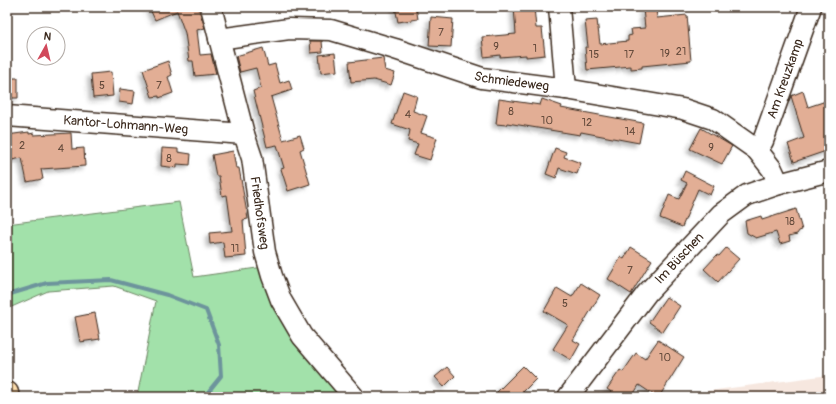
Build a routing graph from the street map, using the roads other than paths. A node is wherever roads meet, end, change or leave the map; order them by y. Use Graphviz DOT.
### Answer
graph roads {
  1 [pos="211,7"];
  2 [pos="559,7"];
  3 [pos="811,7"];
  4 [pos="219,39"];
  5 [pos="566,89"];
  6 [pos="7,116"];
  7 [pos="244,134"];
  8 [pos="757,150"];
  9 [pos="829,171"];
  10 [pos="779,184"];
  11 [pos="7,393"];
  12 [pos="8,397"];
  13 [pos="354,397"];
  14 [pos="568,397"];
  1 -- 4 [label="street, Friedhofsweg"];
  2 -- 5 [label="street"];
  3 -- 8 [label="street, Am Kreuzkamp"];
  4 -- 5 [label="street, Schmiedeweg"];
  4 -- 7 [label="street, Friedhofsweg"];
  5 -- 8 [label="street, Schmiedeweg"];
  6 -- 7 [label="street, Kantor-Lohmann-Weg"];
  7 -- 13 [label="street, Friedhofsweg"];
  8 -- 10 [label="street, Schmiedeweg"];
  9 -- 10 [label="street, Im Büschen"];
  10 -- 14 [label="street, Im Büschen"];
  11 -- 12 [label="main road"];
}
